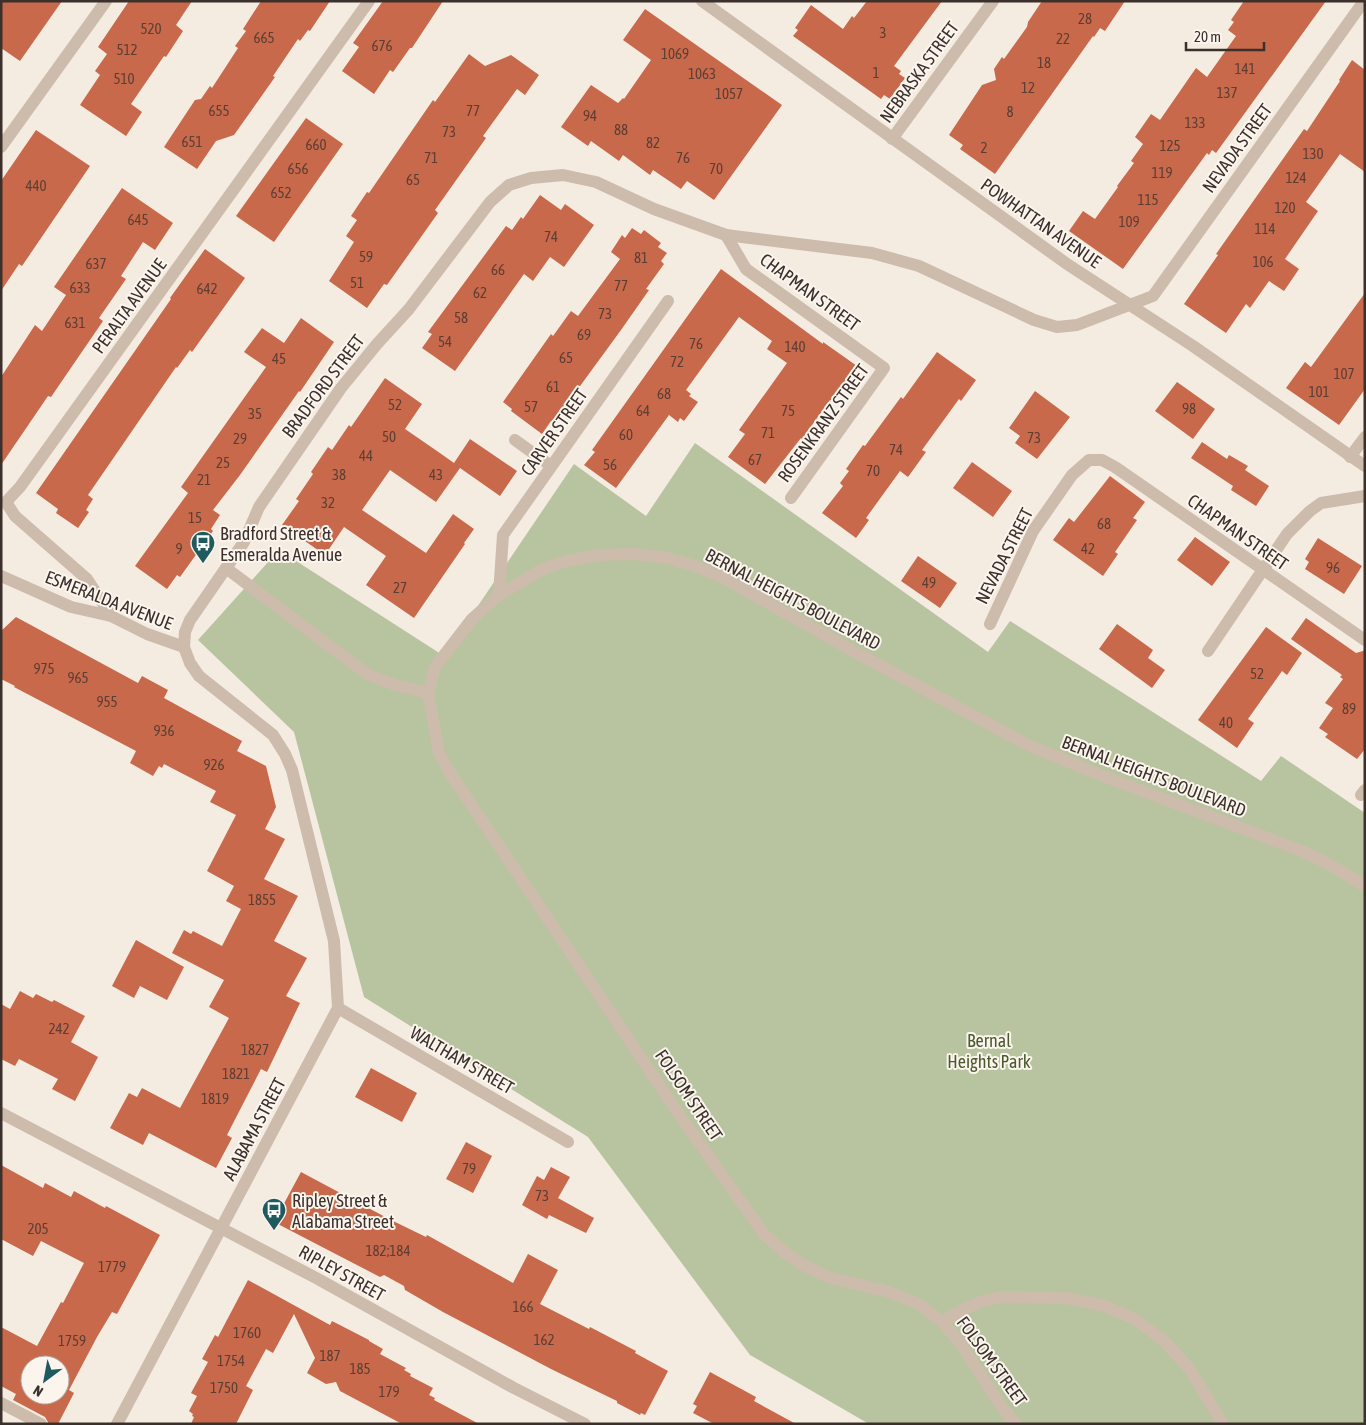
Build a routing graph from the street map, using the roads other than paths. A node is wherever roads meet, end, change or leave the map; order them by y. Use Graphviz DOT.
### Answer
graph roads {
  1 [pos="106,1"];
  2 [pos="369,1"];
  3 [pos="702,1"];
  4 [pos="992,1"];
  5 [pos="1364,1"];
  6 [pos="892,139"];
  7 [pos="1,147"];
  8 [pos="726,235"];
  9 [pos="668,301"];
  10 [pos="1132,305"];
  11 [pos="884,368"];
  12 [pos="1365,437"];
  13 [pos="515,440"];
  14 [pos="1350,457"];
  15 [pos="1089,460"];
  16 [pos="551,466"];
  17 [pos="1365,466"];
  18 [pos="1365,496"];
  19 [pos="791,498"];
  20 [pos="226,568"];
  21 [pos="1263,570"];
  22 [pos="1,576"];
  23 [pos="499,594"];
  24 [pos="111,616"];
  25 [pos="990,624"];
  26 [pos="1365,640"];
  27 [pos="184,647"];
  28 [pos="1208,652"];
  29 [pos="428,693"];
  30 [pos="1365,886"];
  31 [pos="338,1008"];
  32 [pos="1,1113"];
  33 [pos="568,1142"];
  34 [pos="221,1228"];
  35 [pos="942,1322"];
  36 [pos="1,1403"];
  37 [pos="41,1424"];
  38 [pos="117,1424"];
  39 [pos="585,1424"];
  40 [pos="1016,1424"];
  41 [pos="1223,1424"];
  1 -- 7 [label="street"];
  2 -- 24 [label="street, PERALTA AVENUE"];
  3 -- 6 [label="street, POWHATTAN AVENUE"];
  4 -- 6 [label="street, NEBRASKA STREET"];
  5 -- 10 [label="street, NEVADA STREET"];
  6 -- 10 [label="street, POWHATTAN AVENUE"];
  8 -- 10 [label="street"];
  8 -- 11 [label="street, CHAPMAN STREET"];
  8 -- 20 [label="street, BRADFORD STREET"];
  9 -- 16 [label="street, CARVER STREET"];
  10 -- 14 [label="street, POWHATTAN AVENUE"];
  11 -- 19 [label="street, ROSENKRANZ STREET"];
  12 -- 14 [label="street"];
  13 -- 16 [label="street"];
  14 -- 17 [label="street, POWHATTAN AVENUE"];
  15 -- 21 [label="street, CHAPMAN STREET"];
  15 -- 25 [label="street, NEVADA STREET"];
  16 -- 23 [label="street, CARVER STREET"];
  18 -- 21 [label="street"];
  20 -- 27 [label="street, BRADFORD STREET"];
  20 -- 29 [label="street"];
  21 -- 26 [label="street, CHAPMAN STREET"];
  21 -- 28 [label="street"];
  22 -- 24 [label="street, ESMERALDA AVENUE"];
  23 -- 29 [label="street, BERNAL HEIGHTS BOULEVARD"];
  23 -- 30 [label="street, BERNAL HEIGHTS BOULEVARD"];
  24 -- 27 [label="street, ESMERALDA AVENUE"];
  27 -- 31 [label="street, ESMERALDA AVENUE"];
  29 -- 35 [label="street, FOLSOM STREET"];
  31 -- 33 [label="street, WALTHAM STREET"];
  31 -- 34 [label="street, ALABAMA STREET"];
  32 -- 34 [label="street, RIPLEY STREET"];
  34 -- 38 [label="street, ALABAMA STREET"];
  34 -- 39 [label="street, RIPLEY STREET"];
  35 -- 40 [label="street, FOLSOM STREET"];
  35 -- 41 [label="street"];
  36 -- 37 [label="street"];
}
